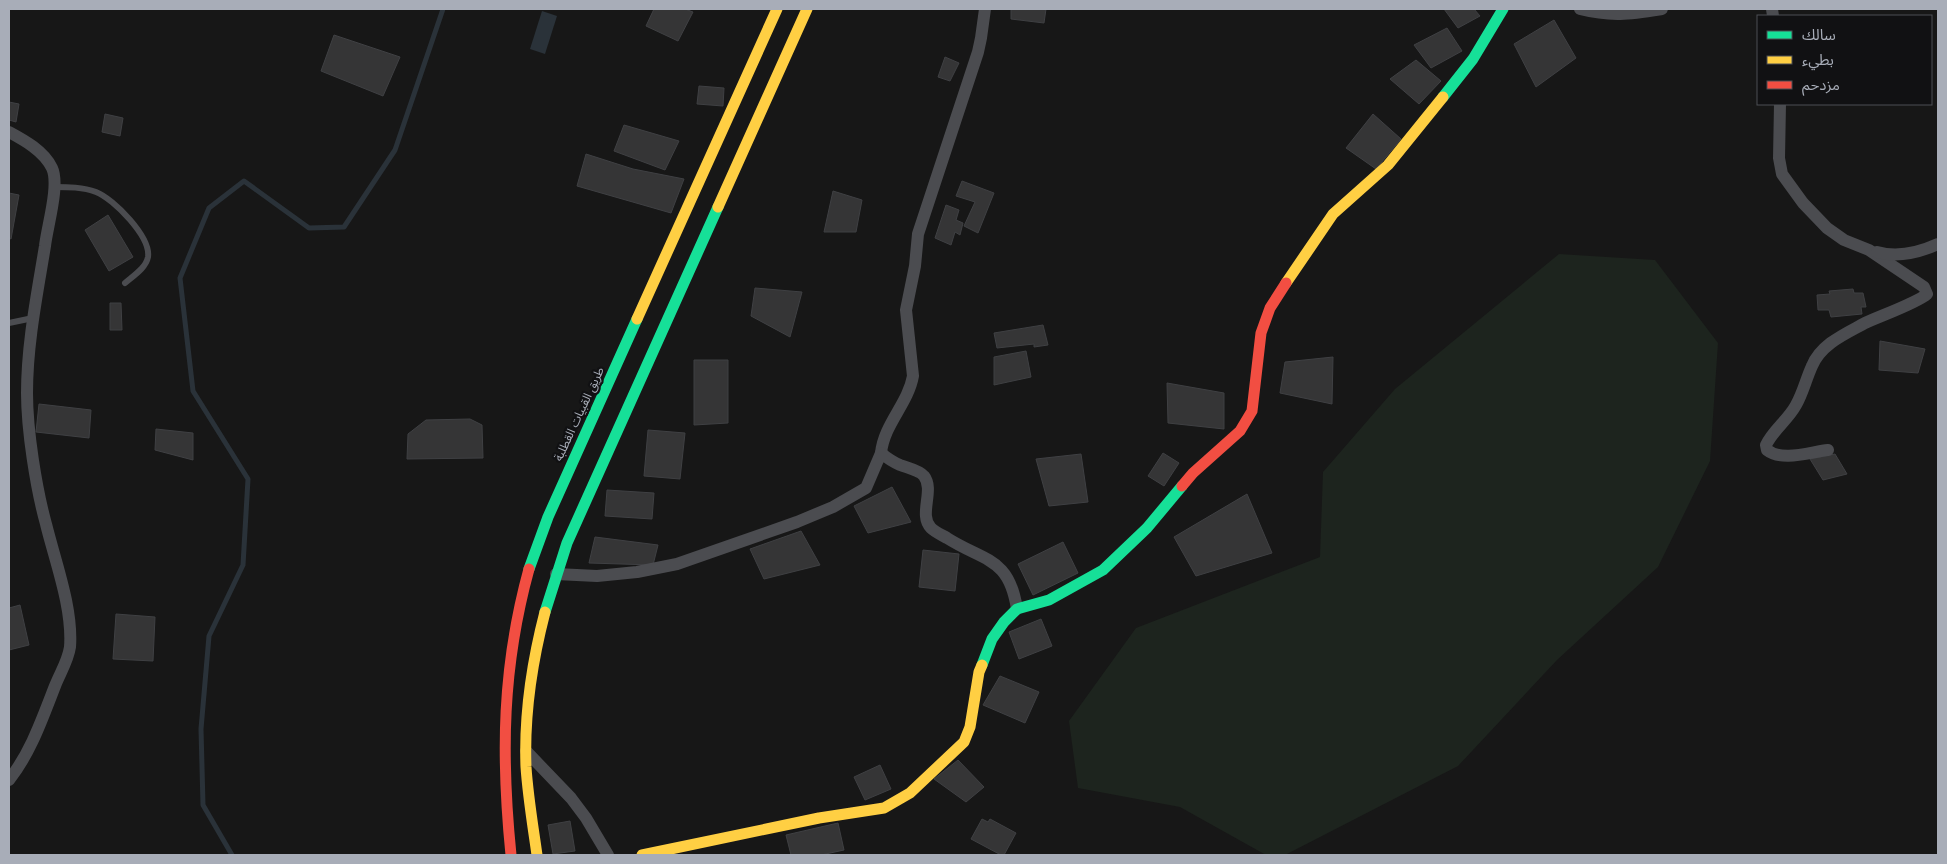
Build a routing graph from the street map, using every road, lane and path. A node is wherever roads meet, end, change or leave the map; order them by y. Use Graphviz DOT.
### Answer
graph roads {
  1 [pos="777,9"];
  2 [pos="807,9"];
  3 [pos="985,9"];
  4 [pos="1503,9"];
  5 [pos="1580,9"];
  6 [pos="1662,9"];
  7 [pos="1780,105"];
  8 [pos="9,132"];
  9 [pos="54,186"];
  10 [pos="1938,244"];
  11 [pos="1869,250"];
  12 [pos="125,283"];
  13 [pos="34,318"];
  14 [pos="9,323"];
  15 [pos="1828,450"];
  16 [pos="881,453"];
  17 [pos="556,574"];
  18 [pos="1017,609"];
  19 [pos="526,751"];
  20 [pos="9,780"];
  21 [pos="510,855"];
  22 [pos="537,855"];
  23 [pos="608,855"];
  24 [pos="642,855"];
  1 -- 21 [label="main road, طريق القبيات القطلبة"];
  2 -- 17 [label="main road"];
  3 -- 16 [label="street"];
  4 -- 18 [label="main road"];
  5 -- 6 [label="street"];
  7 -- 11 [label="street"];
  8 -- 9 [label="street"];
  9 -- 12 [label="lane"];
  9 -- 13 [label="street"];
  10 -- 11 [label="street"];
  11 -- 15 [label="street"];
  13 -- 14 [label="lane"];
  13 -- 20 [label="street"];
  16 -- 17 [label="street"];
  16 -- 18 [label="street"];
  17 -- 19 [label="main road"];
  18 -- 24 [label="main road"];
  19 -- 22 [label="main road"];
  19 -- 23 [label="street"];
}
